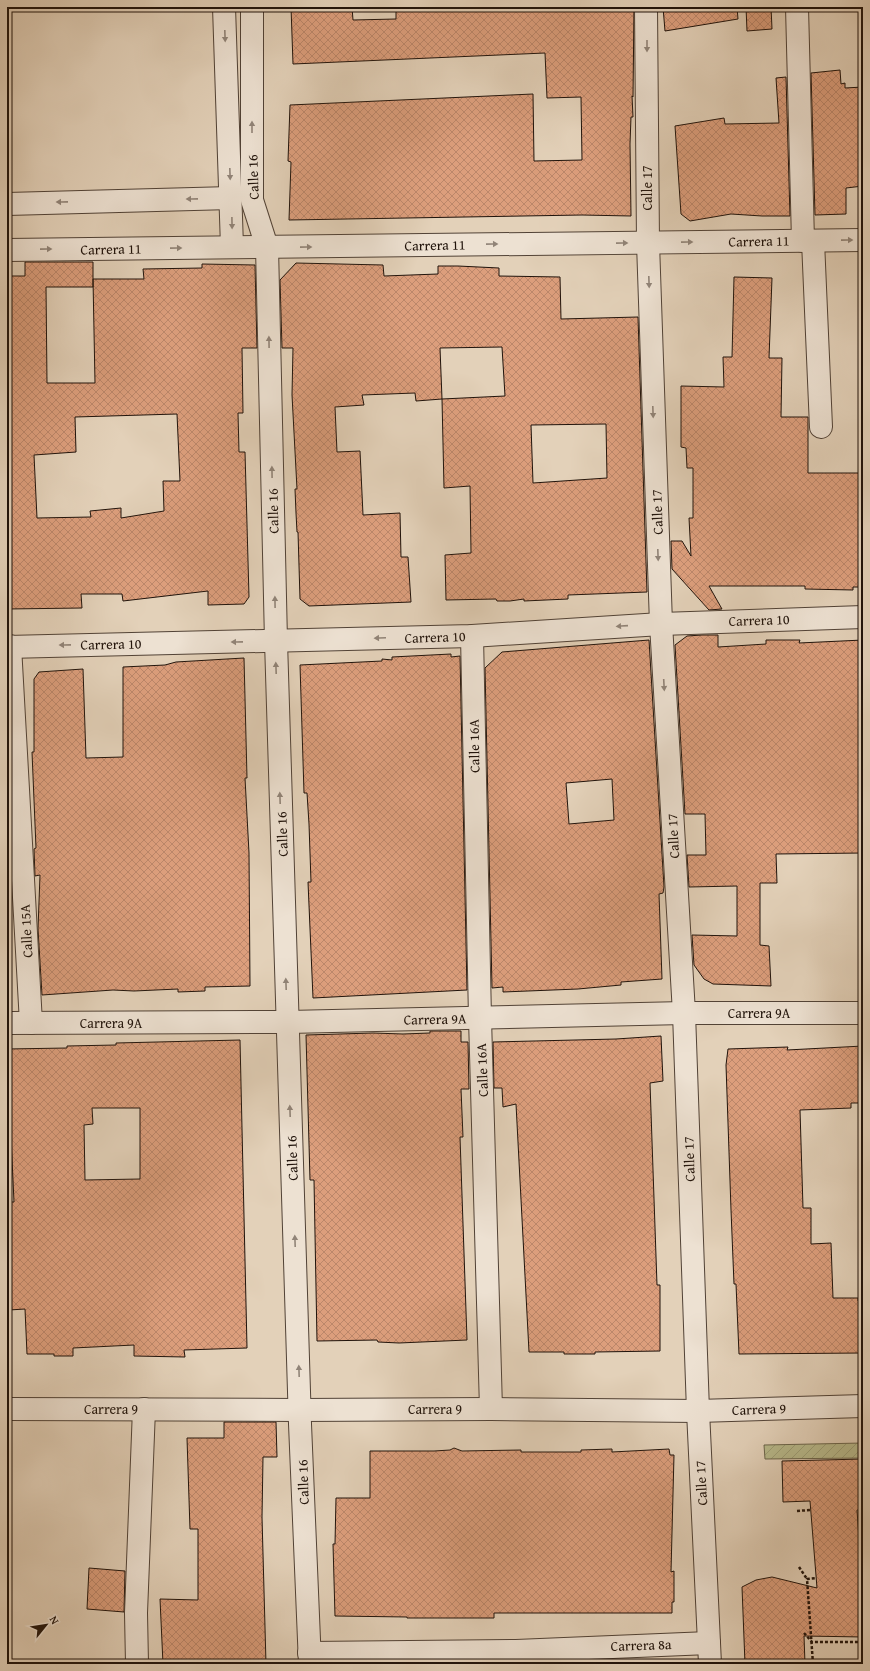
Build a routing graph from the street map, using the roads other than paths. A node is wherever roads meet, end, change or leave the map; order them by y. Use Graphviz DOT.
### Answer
graph roads {
  1 [pos="224,7"];
  2 [pos="252,7"];
  3 [pos="646,7"];
  4 [pos="797,7"];
  5 [pos="231,198"];
  6 [pos="7,204"];
  7 [pos="863,240"];
  8 [pos="808,241"];
  9 [pos="648,243"];
  10 [pos="232,247"];
  11 [pos="268,247"];
  12 [pos="7,250"];
  13 [pos="821,427"];
  14 [pos="863,617"];
  15 [pos="661,624"];
  16 [pos="472,636"];
  17 [pos="276,641"];
  18 [pos="8,647"];
  19 [pos="684,1013"];
  20 [pos="863,1013"];
  21 [pos="480,1018"];
  22 [pos="288,1022"];
  23 [pos="7,1023"];
  24 [pos="31,1023"];
  25 [pos="863,1406"];
  26 [pos="7,1409"];
  27 [pos="144,1409"];
  28 [pos="491,1409"];
  29 [pos="300,1410"];
  30 [pos="698,1411"];
  31 [pos="709,1643"];
  32 [pos="516,1657"];
  33 [pos="310,1659"];
  34 [pos="137,1664"];
  35 [pos="710,1664"];
  1 -- 5 [label="street, Calle 16, one-way"];
  11 -- 2 [label="street, Calle 16, one-way"];
  3 -- 9 [label="street, Calle 17, one-way"];
  4 -- 8 [label="street"];
  5 -- 6 [label="street, one-way"];
  5 -- 10 [label="street, Calle 16, one-way"];
  8 -- 7 [label="street, Carrera 11, one-way"];
  9 -- 8 [label="street, Carrera 11, one-way"];
  8 -- 13 [label="street"];
  11 -- 9 [label="street, Carrera 11, one-way"];
  9 -- 15 [label="street, Calle 17, one-way"];
  10 -- 11 [label="street, Carrera 11"];
  12 -- 10 [label="street, Carrera 11, one-way"];
  17 -- 11 [label="street, Calle 16, one-way"];
  14 -- 15 [label="street, Carrera 10"];
  15 -- 16 [label="street, Carrera 10, one-way"];
  15 -- 19 [label="street, Calle 17, one-way"];
  16 -- 17 [label="street, Carrera 10, one-way"];
  16 -- 21 [label="street, Calle 16A"];
  17 -- 18 [label="street, Carrera 10, one-way"];
  22 -- 17 [label="street, Calle 16, one-way"];
  18 -- 24 [label="street, Calle 15A"];
  19 -- 20 [label="street, Carrera 9A"];
  19 -- 21 [label="street, Carrera 9A"];
  19 -- 30 [label="street, Calle 17"];
  21 -- 22 [label="street, Carrera 9A"];
  21 -- 28 [label="street, Calle 16A"];
  22 -- 24 [label="street, Carrera 9A"];
  29 -- 22 [label="street, Calle 16, one-way"];
  23 -- 24 [label="street, Carrera 9A"];
  25 -- 30 [label="street, Carrera 9"];
  26 -- 27 [label="street, Carrera 9"];
  27 -- 29 [label="street, Carrera 9"];
  27 -- 34 [label="street"];
  28 -- 29 [label="street, Carrera 9"];
  28 -- 30 [label="street, Carrera 9"];
  29 -- 33 [label="street, Calle 16"];
  30 -- 31 [label="street, Calle 17"];
  31 -- 32 [label="street, Carrera 8a"];
  31 -- 35 [label="street, Calle 17"];
  32 -- 33 [label="street, Carrera 8a"];
}
